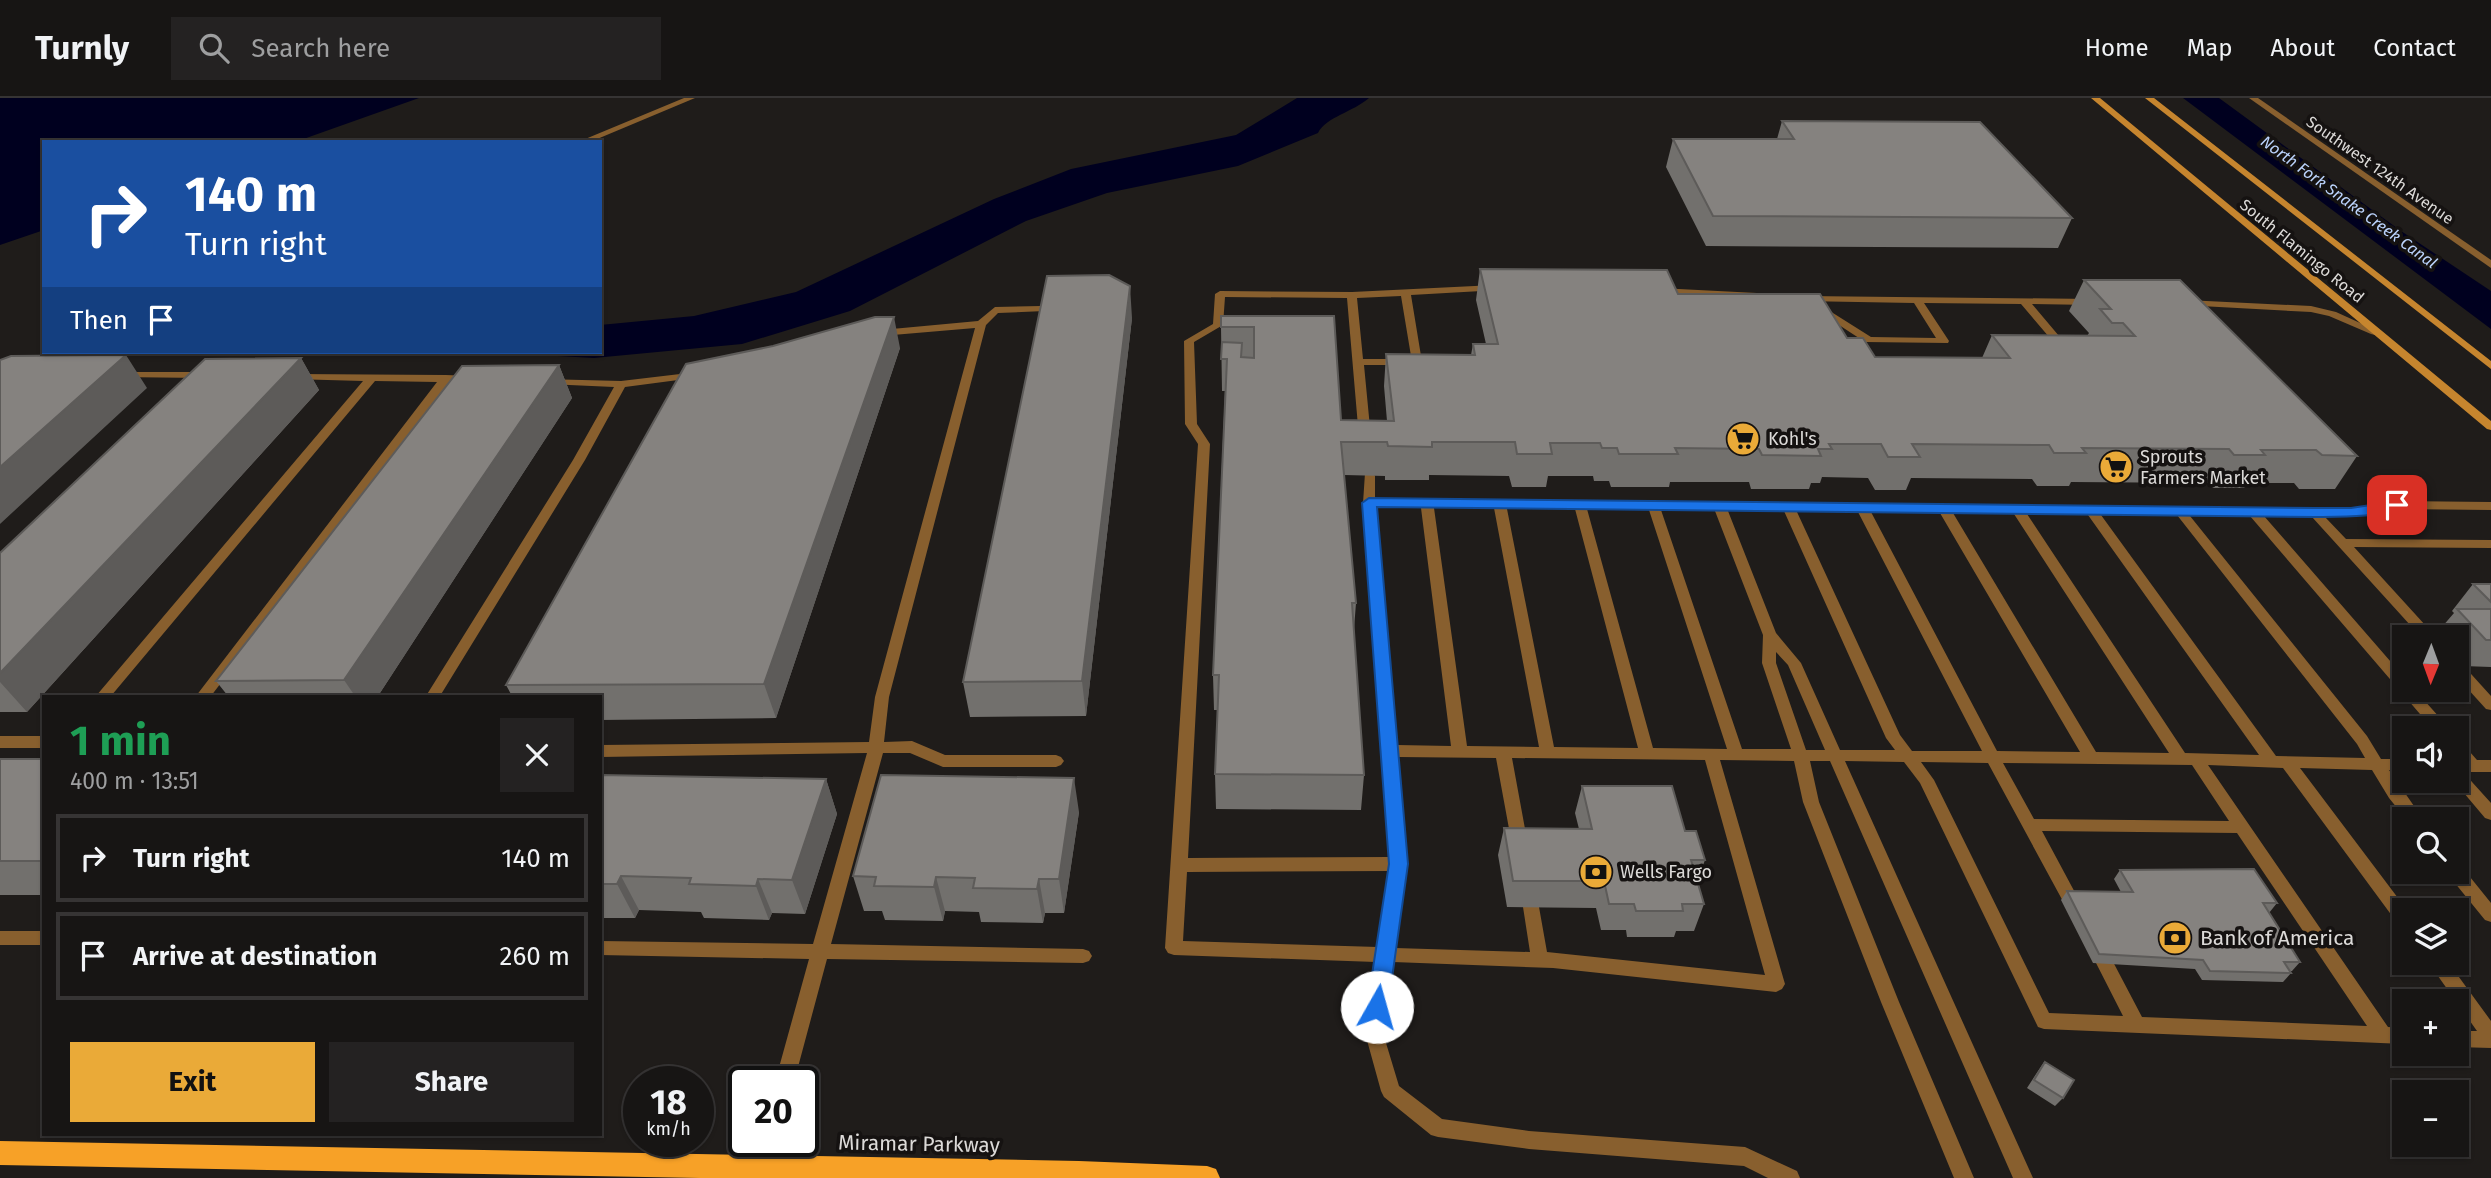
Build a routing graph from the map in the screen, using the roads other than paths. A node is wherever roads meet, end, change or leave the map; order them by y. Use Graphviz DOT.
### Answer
graph roads {
  1 [pos="691,98"];
  2 [pos="2095,98"];
  3 [pos="2149,98"];
  4 [pos="2253,98"];
  5 [pos="587,140"];
  6 [pos="2491,265"];
  7 [pos="1506,288"];
  8 [pos="1644,291"];
  9 [pos="1405,293"];
  10 [pos="1352,295"];
  11 [pos="1917,300"];
  12 [pos="1764,301"];
  13 [pos="2024,301"];
  14 [pos="2104,302"];
  15 [pos="2170,303"];
  16 [pos="1041,309"];
  17 [pos="981,324"];
  18 [pos="1340,324"];
  19 [pos="1353,324"];
  20 [pos="2375,332"];
  21 [pos="866,337"];
  22 [pos="93,354"];
  23 [pos="2069,354"];
  24 [pos="1357,362"];
  25 [pos="2491,366"];
  26 [pos="716,372"];
  27 [pos="81,375"];
  28 [pos="108,375"];
  29 [pos="205,375"];
  30 [pos="219,375"];
  31 [pos="288,377"];
  32 [pos="372,378"];
  33 [pos="446,378"];
  34 [pos="486,380"];
  35 [pos="540,381"];
  36 [pos="195,384"];
  37 [pos="621,384"];
  38 [pos="2491,427"];
  39 [pos="1367,454"];
  40 [pos="1369,476"];
  41 [pos="1369,503"];
  42 [pos="1427,504"];
  43 [pos="1500,506"];
  44 [pos="1580,506"];
  45 [pos="2491,506"];
  46 [pos="1654,507"];
  47 [pos="1720,507"];
  48 [pos="1789,508"];
  49 [pos="1864,509"];
  50 [pos="1944,509"];
  51 [pos="2018,510"];
  52 [pos="2091,511"];
  53 [pos="2180,511"];
  54 [pos="2253,512"];
  55 [pos="2315,513"];
  56 [pos="2343,543"];
  57 [pos="2491,544"];
  58 [pos="2418,625"];
  59 [pos="1770,635"];
  60 [pos="2392,672"];
  61 [pos="2469,681"];
  62 [pos="104,695"];
  63 [pos="204,695"];
  64 [pos="434,695"];
  65 [pos="2418,702"];
  66 [pos="2490,704"];
  67 [pos="2430,716"];
  68 [pos="0,742"];
  69 [pos="42,742"];
  70 [pos="876,749"];
  71 [pos="602,751"];
  72 [pos="1388,751"];
  73 [pos="1460,752"];
  74 [pos="1503,753"];
  75 [pos="1548,754"];
  76 [pos="1647,754"];
  77 [pos="1711,755"];
  78 [pos="1737,756"];
  79 [pos="1801,757"];
  80 [pos="1834,757"];
  81 [pos="1993,758"];
  82 [pos="1910,759"];
  83 [pos="2092,759"];
  84 [pos="2189,760"];
  85 [pos="1056,761"];
  86 [pos="2281,763"];
  87 [pos="2377,765"];
  88 [pos="2392,765"];
  89 [pos="2469,766"];
  90 [pos="2491,766"];
  91 [pos="2469,789"];
  92 [pos="2407,807"];
  93 [pos="2491,814"];
  94 [pos="2030,825"];
  95 [pos="2243,827"];
  96 [pos="1521,855"];
  97 [pos="1399,864"];
  98 [pos="1178,865"];
  99 [pos="2466,884"];
  100 [pos="2071,900"];
  101 [pos="2392,904"];
  102 [pos="1531,907"];
  103 [pos="2491,915"];
  104 [pos="0,938"];
  105 [pos="42,939"];
  106 [pos="602,948"];
  107 [pos="821,952"];
  108 [pos="1383,955"];
  109 [pos="1083,956"];
  110 [pos="1540,960"];
  111 [pos="2105,963"];
  112 [pos="2446,975"];
  113 [pos="2137,1025"];
  114 [pos="2384,1035"];
  115 [pos="2392,1035"];
  116 [pos="2491,1038"];
  117 [pos="2469,1039"];
  118 [pos="789,1066"];
  119 [pos="0,1153"];
  120 [pos="757,1172"];
  121 [pos="1207,1178"];
  122 [pos="1790,1178"];
  123 [pos="1964,1178"];
  124 [pos="2023,1178"];
  1 -- 5 [label="street"];
  2 -- 20 [label="main road, South Flamingo Road"];
  3 -- 25 [label="main road, South Flamingo Road"];
  4 -- 6 [label="street, Southwest 124th Avenue"];
  7 -- 9 [label="street"];
  8 -- 12 [label="street"];
  9 -- 10 [label="street"];
  9 -- 24 [label="street"];
  10 -- 19 [label="street"];
  10 -- 98 [label="street"];
  11 -- 11 [label="street"];
  11 -- 13 [label="street"];
  13 -- 14 [label="street"];
  13 -- 23 [label="street"];
  15 -- 20 [label="street"];
  16 -- 17 [label="street"];
  17 -- 21 [label="street"];
  17 -- 70 [label="street"];
  18 -- 19 [label="street"];
  19 -- 24 [label="street"];
  20 -- 38 [label="main road, South Flamingo Road"];
  22 -- 27 [label="street"];
  24 -- 39 [label="street"];
  26 -- 37 [label="street"];
  28 -- 29 [label="street"];
  29 -- 30 [label="street"];
  29 -- 36 [label="street"];
  31 -- 32 [label="street"];
  32 -- 33 [label="street"];
  32 -- 62 [label="street"];
  33 -- 34 [label="street"];
  33 -- 63 [label="street"];
  35 -- 37 [label="street"];
  37 -- 64 [label="street"];
  40 -- 41 [label="street"];
  41 -- 42 [label="street"];
  41 -- 72 [label="street"];
  42 -- 43 [label="street"];
  42 -- 73 [label="street"];
  43 -- 44 [label="street"];
  43 -- 75 [label="street"];
  44 -- 46 [label="street"];
  44 -- 76 [label="street"];
  45 -- 55 [label="street"];
  46 -- 47 [label="street"];
  46 -- 78 [label="street"];
  47 -- 48 [label="street"];
  47 -- 59 [label="street"];
  48 -- 49 [label="street"];
  48 -- 82 [label="street"];
  49 -- 50 [label="street"];
  49 -- 81 [label="street"];
  50 -- 51 [label="street"];
  50 -- 83 [label="street"];
  51 -- 52 [label="street"];
  51 -- 84 [label="street"];
  52 -- 53 [label="street"];
  52 -- 86 [label="street"];
  53 -- 54 [label="street"];
  53 -- 87 [label="street"];
  54 -- 55 [label="street"];
  54 -- 60 [label="street"];
  55 -- 56 [label="street"];
  56 -- 57 [label="street"];
  56 -- 58 [label="street"];
  59 -- 79 [label="street"];
  59 -- 80 [label="street"];
  61 -- 66 [label="street"];
  65 -- 67 [label="street"];
  68 -- 69 [label="street"];
  70 -- 71 [label="street"];
  70 -- 85 [label="street"];
  70 -- 107 [label="street"];
  72 -- 73 [label="street"];
  72 -- 97 [label="street"];
  73 -- 74 [label="street"];
  74 -- 75 [label="street"];
  74 -- 96 [label="street"];
  75 -- 76 [label="street"];
  76 -- 77 [label="street"];
  77 -- 78 [label="street"];
  77 -- 110 [label="street"];
  78 -- 79 [label="street"];
  79 -- 80 [label="street"];
  79 -- 123 [label="street"];
  80 -- 82 [label="street"];
  80 -- 124 [label="street"];
  81 -- 82 [label="street"];
  81 -- 83 [label="street"];
  81 -- 94 [label="street"];
  82 -- 113 [label="street"];
  83 -- 84 [label="street"];
  84 -- 86 [label="street"];
  84 -- 95 [label="street"];
  86 -- 87 [label="street"];
  86 -- 101 [label="street"];
  87 -- 88 [label="street"];
  87 -- 92 [label="street"];
  89 -- 90 [label="street"];
  91 -- 93 [label="street"];
  94 -- 95 [label="street"];
  94 -- 100 [label="street"];
  95 -- 114 [label="street"];
  97 -- 98 [label="street"];
  97 -- 108 [label="street"];
  98 -- 108 [label="street"];
  99 -- 103 [label="street"];
  102 -- 110 [label="street"];
  104 -- 105 [label="street"];
  106 -- 107 [label="street"];
  107 -- 109 [label="street"];
  107 -- 118 [label="street"];
  108 -- 110 [label="street"];
  108 -- 122 [label="street"];
  111 -- 113 [label="street"];
  112 -- 116 [label="street"];
  113 -- 114 [label="street"];
  114 -- 115 [label="street"];
  116 -- 117 [label="street"];
  119 -- 120 [label="main road, Miramar Parkway"];
  120 -- 121 [label="main road, Miramar Parkway"];
}
